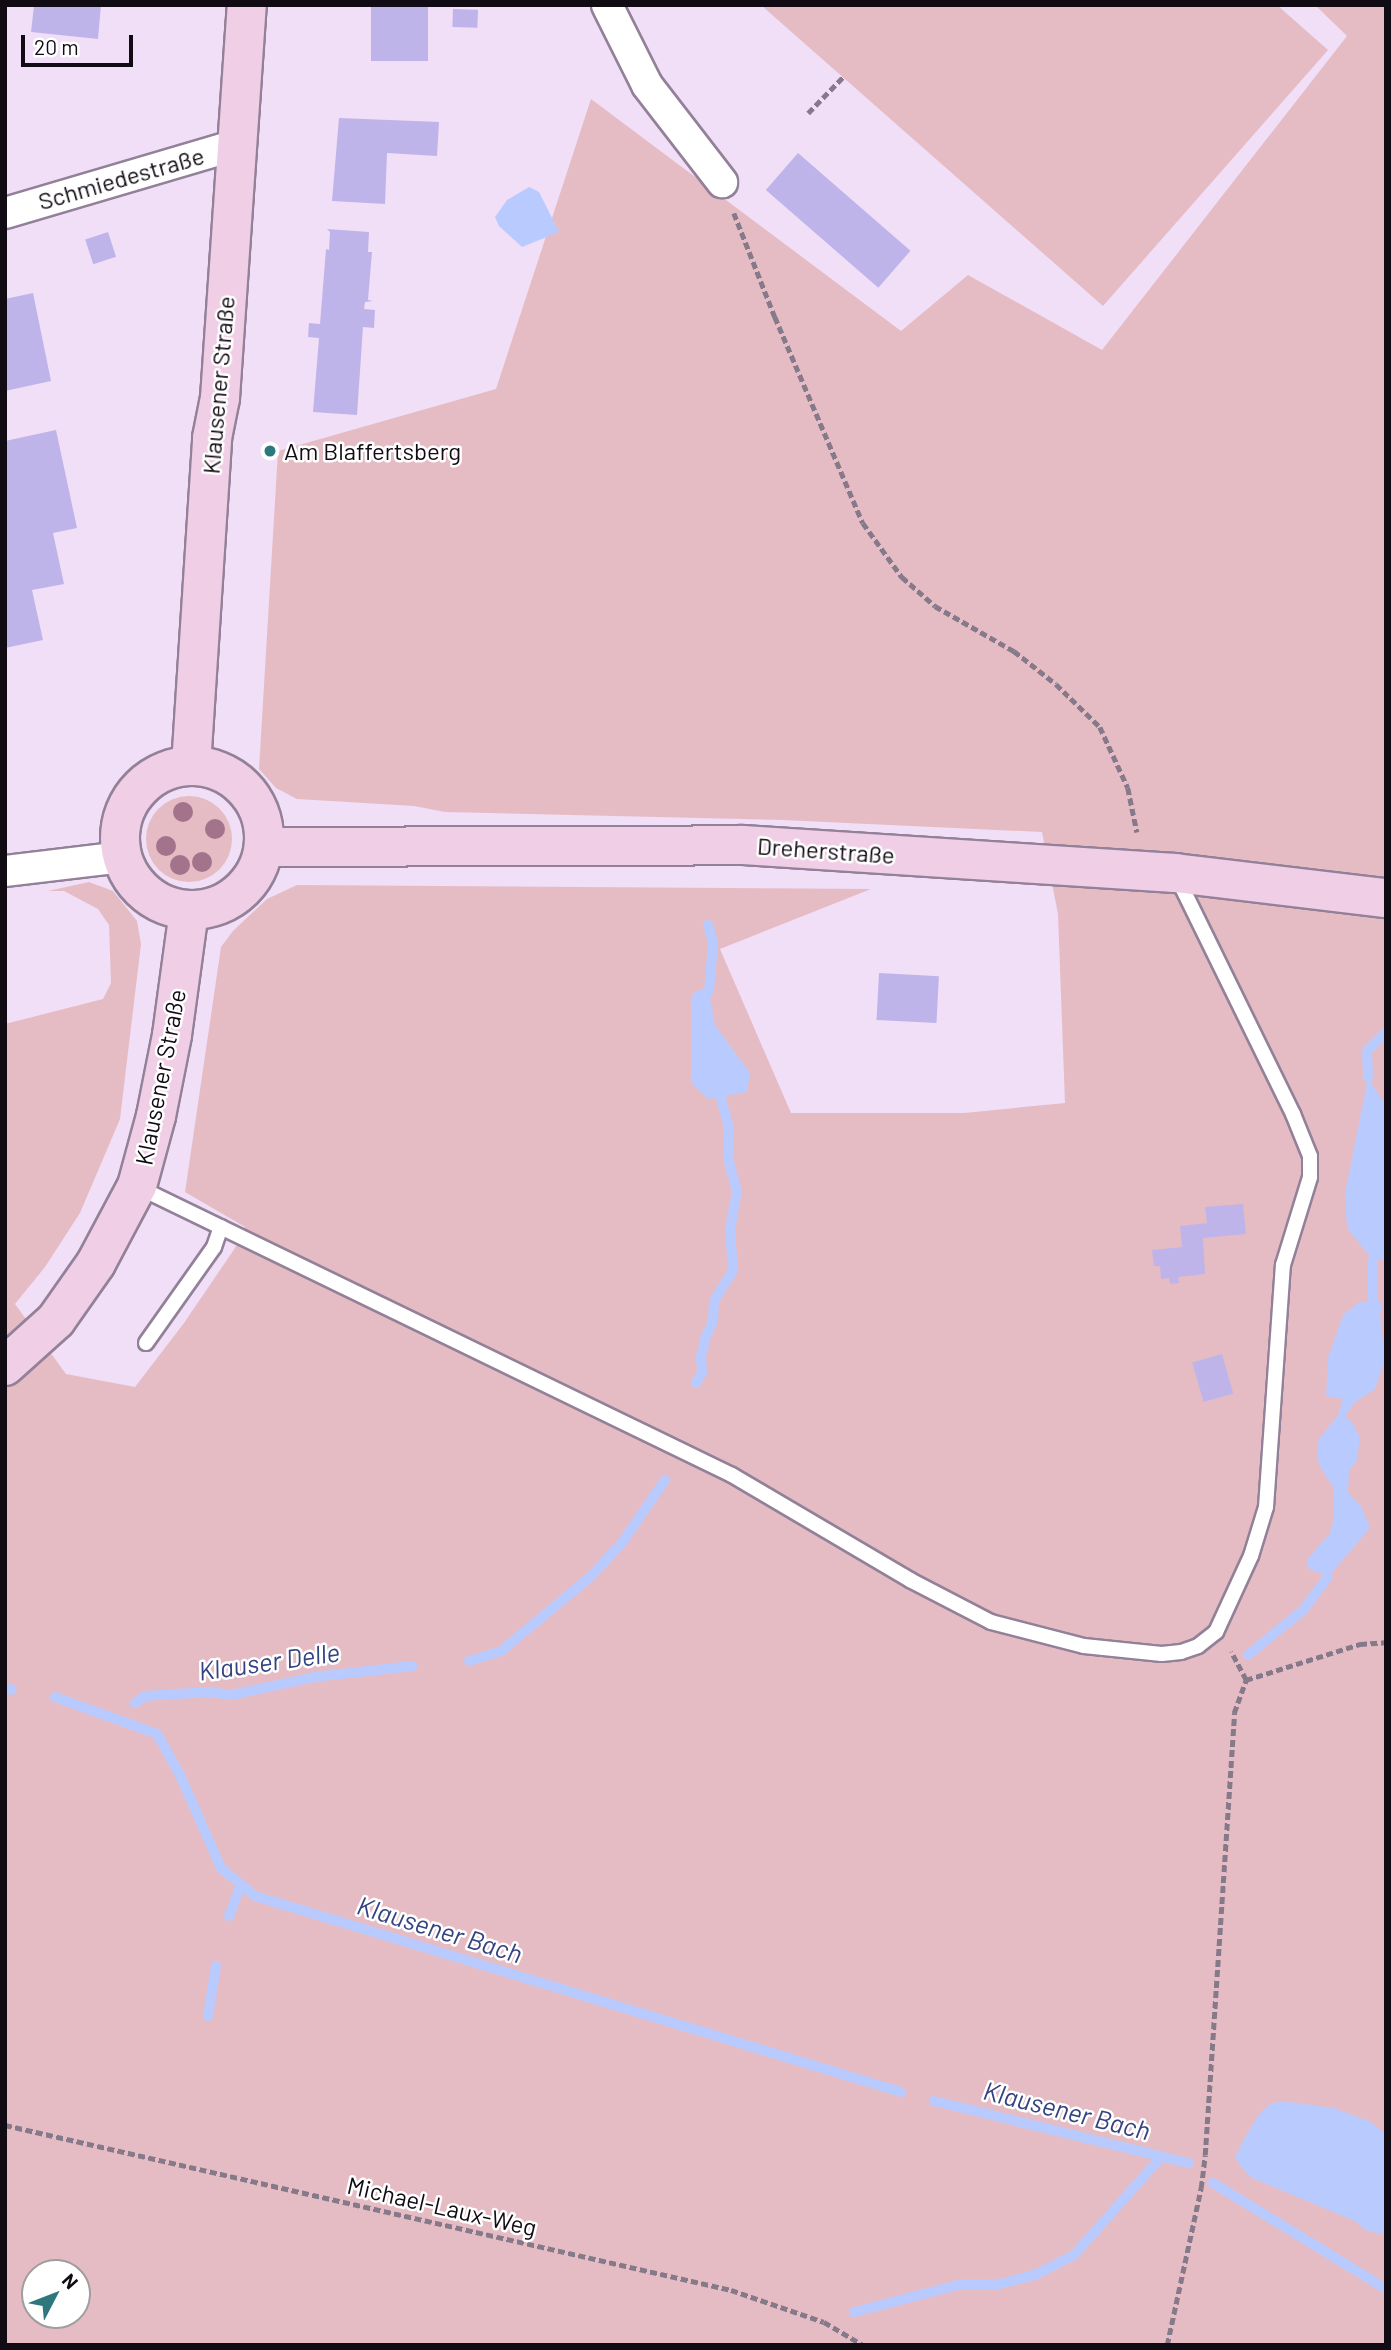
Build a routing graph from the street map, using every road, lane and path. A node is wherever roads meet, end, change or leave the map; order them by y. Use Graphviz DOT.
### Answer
graph roads {
  1 [pos="247,5"];
  2 [pos="607,5"];
  3 [pos="843,77"];
  4 [pos="808,113"];
  5 [pos="236,145"];
  6 [pos="722,182"];
  7 [pos="5,213"];
  8 [pos="191,765"];
  9 [pos="264,847"];
  10 [pos="121,857"];
  11 [pos="5,871"];
  12 [pos="1160,872"];
  13 [pos="1386,898"];
  14 [pos="189,911"];
  15 [pos="137,1186"];
  16 [pos="221,1227"];
  17 [pos="146,1343"];
  18 [pos="5,1366"];
  19 [pos="1216,1632"];
  20 [pos="1386,1642"];
  21 [pos="1246,1680"];
  22 [pos="5,2125"];
  23 [pos="863,2345"];
  24 [pos="1167,2345"];
  1 -- 5 [label="main road, Klausener Straße"];
  2 -- 6 [label="street"];
  3 -- 4 [label="path"];
  5 -- 7 [label="street, Schmiedestraße"];
  5 -- 8 [label="main road, Klausener Straße"];
  6 -- 12 [label="path"];
  8 -- 9 [label="main road"];
  8 -- 10 [label="main road"];
  9 -- 12 [label="main road, Dreherstraße"];
  9 -- 14 [label="main road"];
  10 -- 11 [label="street"];
  10 -- 14 [label="main road"];
  12 -- 13 [label="main road, Dreherstraße"];
  12 -- 19 [label="lane"];
  14 -- 15 [label="main road, Klausener Straße"];
  15 -- 16 [label="lane"];
  15 -- 18 [label="main road, Klausener Straße"];
  16 -- 17 [label="lane"];
  16 -- 19 [label="lane"];
  19 -- 21 [label="path"];
  20 -- 21 [label="path"];
  21 -- 24 [label="path"];
  22 -- 23 [label="path, Michael-Laux-Weg"];
}
